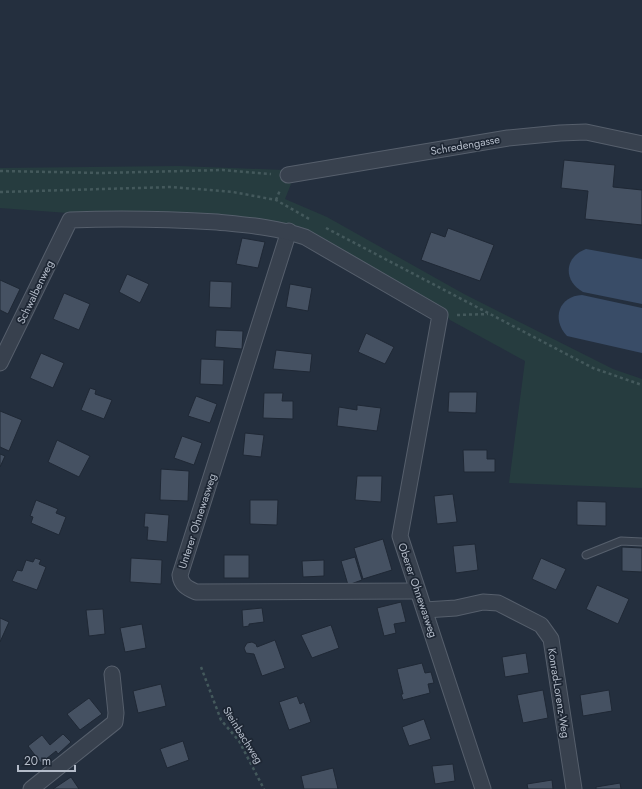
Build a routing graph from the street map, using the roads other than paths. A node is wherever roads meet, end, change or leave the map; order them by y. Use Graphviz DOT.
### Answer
graph roads {
  1 [pos="642,144"];
  2 [pos="288,175"];
  3 [pos="288,231"];
  4 [pos="1,358"];
  5 [pos="642,542"];
  6 [pos="586,554"];
  7 [pos="417,591"];
  8 [pos="425,610"];
  9 [pos="112,674"];
  10 [pos="31,789"];
  11 [pos="482,789"];
  12 [pos="574,789"];
  1 -- 2 [label="street, Schredengasse"];
  3 -- 4 [label="street, Schwalbenweg"];
  3 -- 7 [label="street, Oberer Ohnewasweg"];
  3 -- 7 [label="street, Unterer Ohnewasweg"];
  5 -- 6 [label="lane"];
  7 -- 8 [label="street, Oberer Ohnewasweg"];
  8 -- 11 [label="street, Oberer Ohnewasweg"];
  8 -- 12 [label="street, Konrad-Lorenz-Weg"];
  9 -- 10 [label="street"];
}
